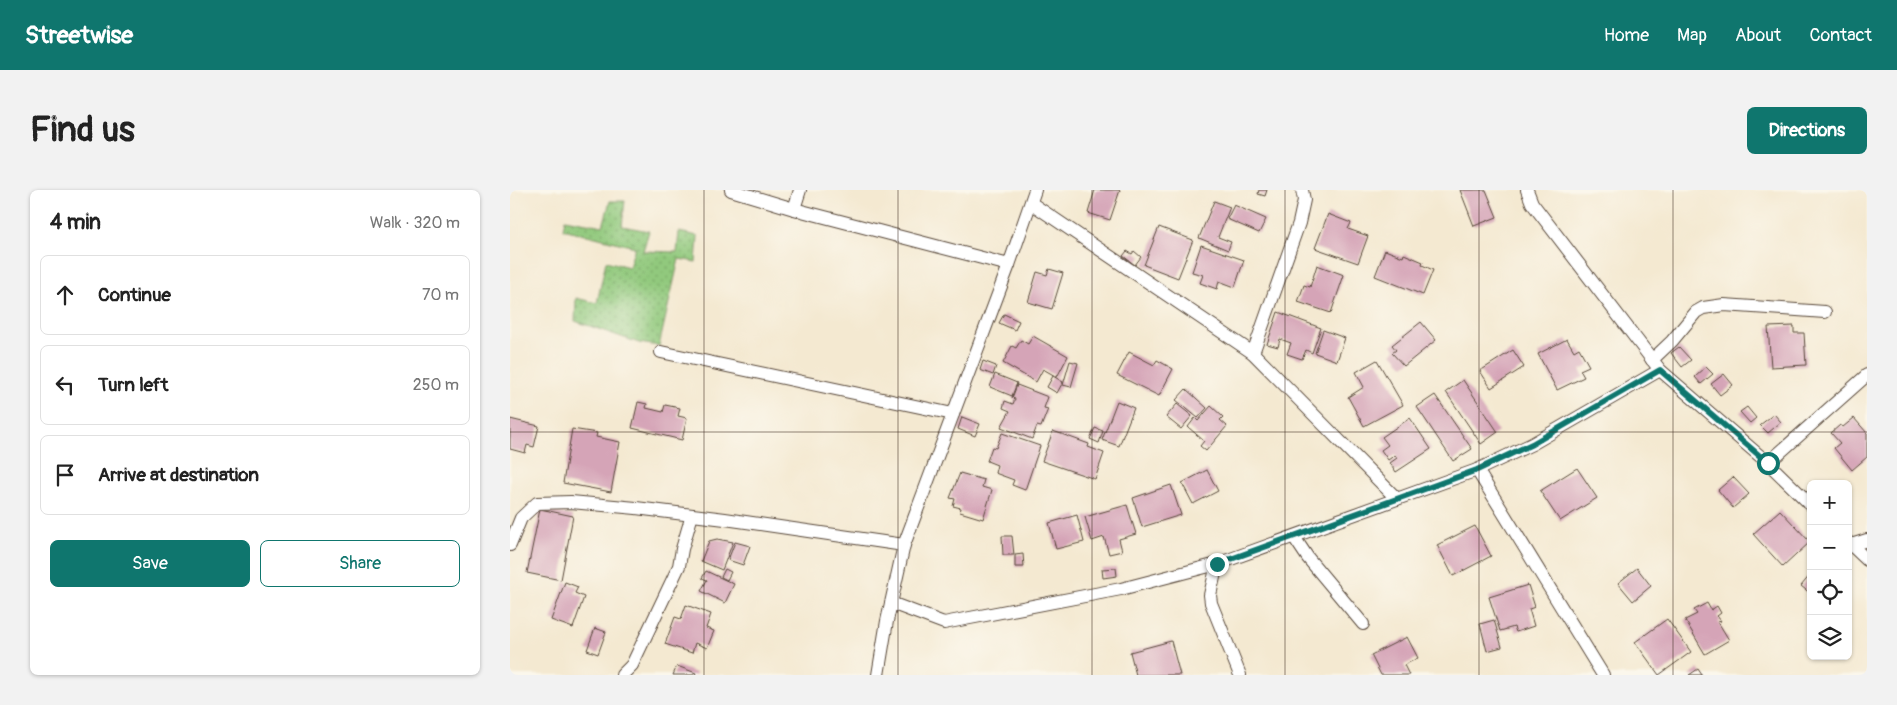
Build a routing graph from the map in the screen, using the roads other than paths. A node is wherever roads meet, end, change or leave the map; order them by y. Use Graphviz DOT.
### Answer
graph roads {
  1 [pos="731,190"];
  2 [pos="800,190"];
  3 [pos="1035,190"];
  4 [pos="1302,190"];
  5 [pos="1527,190"];
  6 [pos="1031,203"];
  7 [pos="794,209"];
  8 [pos="1009,265"];
  9 [pos="1825,312"];
  10 [pos="660,352"];
  11 [pos="1253,353"];
  12 [pos="1652,360"];
  13 [pos="1660,370"];
  14 [pos="1867,376"];
  15 [pos="953,414"];
  16 [pos="1768,463"];
  17 [pos="1477,470"];
  18 [pos="1397,499"];
  19 [pos="1807,501"];
  20 [pos="692,515"];
  21 [pos="1294,537"];
  22 [pos="1867,540"];
  23 [pos="1852,544"];
  24 [pos="510,545"];
  25 [pos="904,545"];
  26 [pos="1852,546"];
  27 [pos="1867,560"];
  28 [pos="1217,564"];
  29 [pos="891,604"];
  30 [pos="1363,624"];
  31 [pos="622,675"];
  32 [pos="878,675"];
  33 [pos="1240,675"];
  34 [pos="1603,675"];
  1 -- 7 [label="street"];
  2 -- 7 [label="street"];
  3 -- 6 [label="street"];
  4 -- 11 [label="street"];
  5 -- 12 [label="street"];
  6 -- 8 [label="street"];
  6 -- 11 [label="street"];
  7 -- 8 [label="street"];
  8 -- 15 [label="street"];
  9 -- 12 [label="street"];
  10 -- 15 [label="street"];
  11 -- 18 [label="street"];
  12 -- 13 [label="street"];
  13 -- 16 [label="street"];
  13 -- 17 [label="street"];
  14 -- 16 [label="street"];
  15 -- 25 [label="street"];
  16 -- 19 [label="street"];
  17 -- 18 [label="street"];
  17 -- 34 [label="street"];
  18 -- 21 [label="street"];
  20 -- 24 [label="street"];
  20 -- 25 [label="street"];
  20 -- 31 [label="street"];
  21 -- 28 [label="street"];
  21 -- 30 [label="street"];
  22 -- 23 [label="street"];
  25 -- 29 [label="street"];
  26 -- 27 [label="street"];
  28 -- 29 [label="street"];
  28 -- 33 [label="street"];
  29 -- 32 [label="street"];
}
